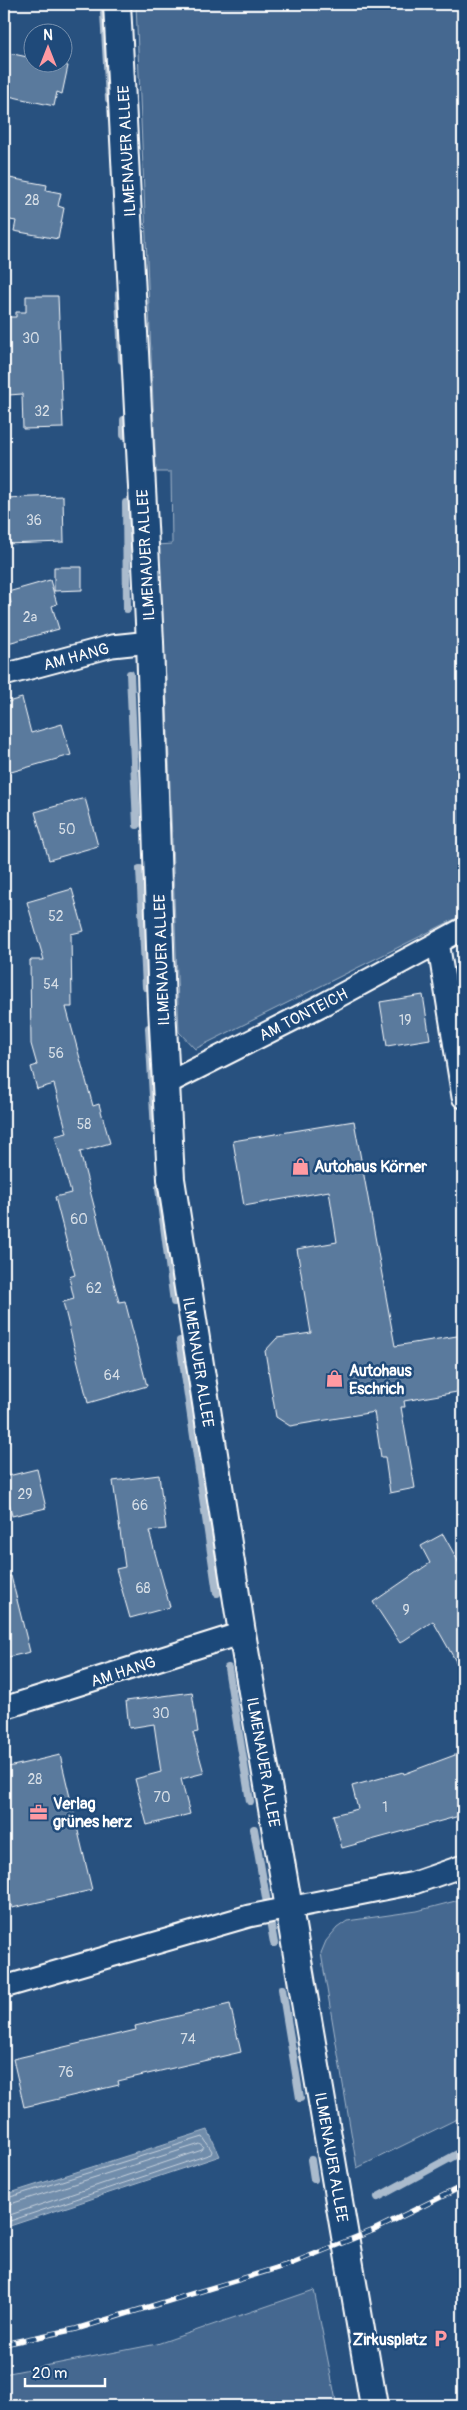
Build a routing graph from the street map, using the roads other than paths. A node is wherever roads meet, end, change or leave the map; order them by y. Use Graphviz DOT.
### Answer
graph roads {
  1 [pos="118,4"];
  2 [pos="150,642"];
  3 [pos="4,675"];
  4 [pos="463,929"];
  5 [pos="438,942"];
  6 [pos="166,1084"];
  7 [pos="463,1098"];
  8 [pos="242,1633"];
  9 [pos="4,1708"];
  10 [pos="463,1866"];
  11 [pos="288,1907"];
  12 [pos="4,1987"];
  13 [pos="374,2406"];
  1 -- 2 [label="street, ILMENAUER ALLEE"];
  2 -- 3 [label="street, AM HANG"];
  2 -- 6 [label="street, ILMENAUER ALLEE"];
  4 -- 5 [label="street, AM TONTEICH"];
  5 -- 6 [label="street, AM TONTEICH"];
  5 -- 7 [label="street"];
  6 -- 8 [label="street, ILMENAUER ALLEE"];
  8 -- 9 [label="street, AM HANG"];
  8 -- 11 [label="street, ILMENAUER ALLEE"];
  10 -- 11 [label="street"];
  11 -- 12 [label="street"];
  11 -- 13 [label="street, ILMENAUER ALLEE"];
}
